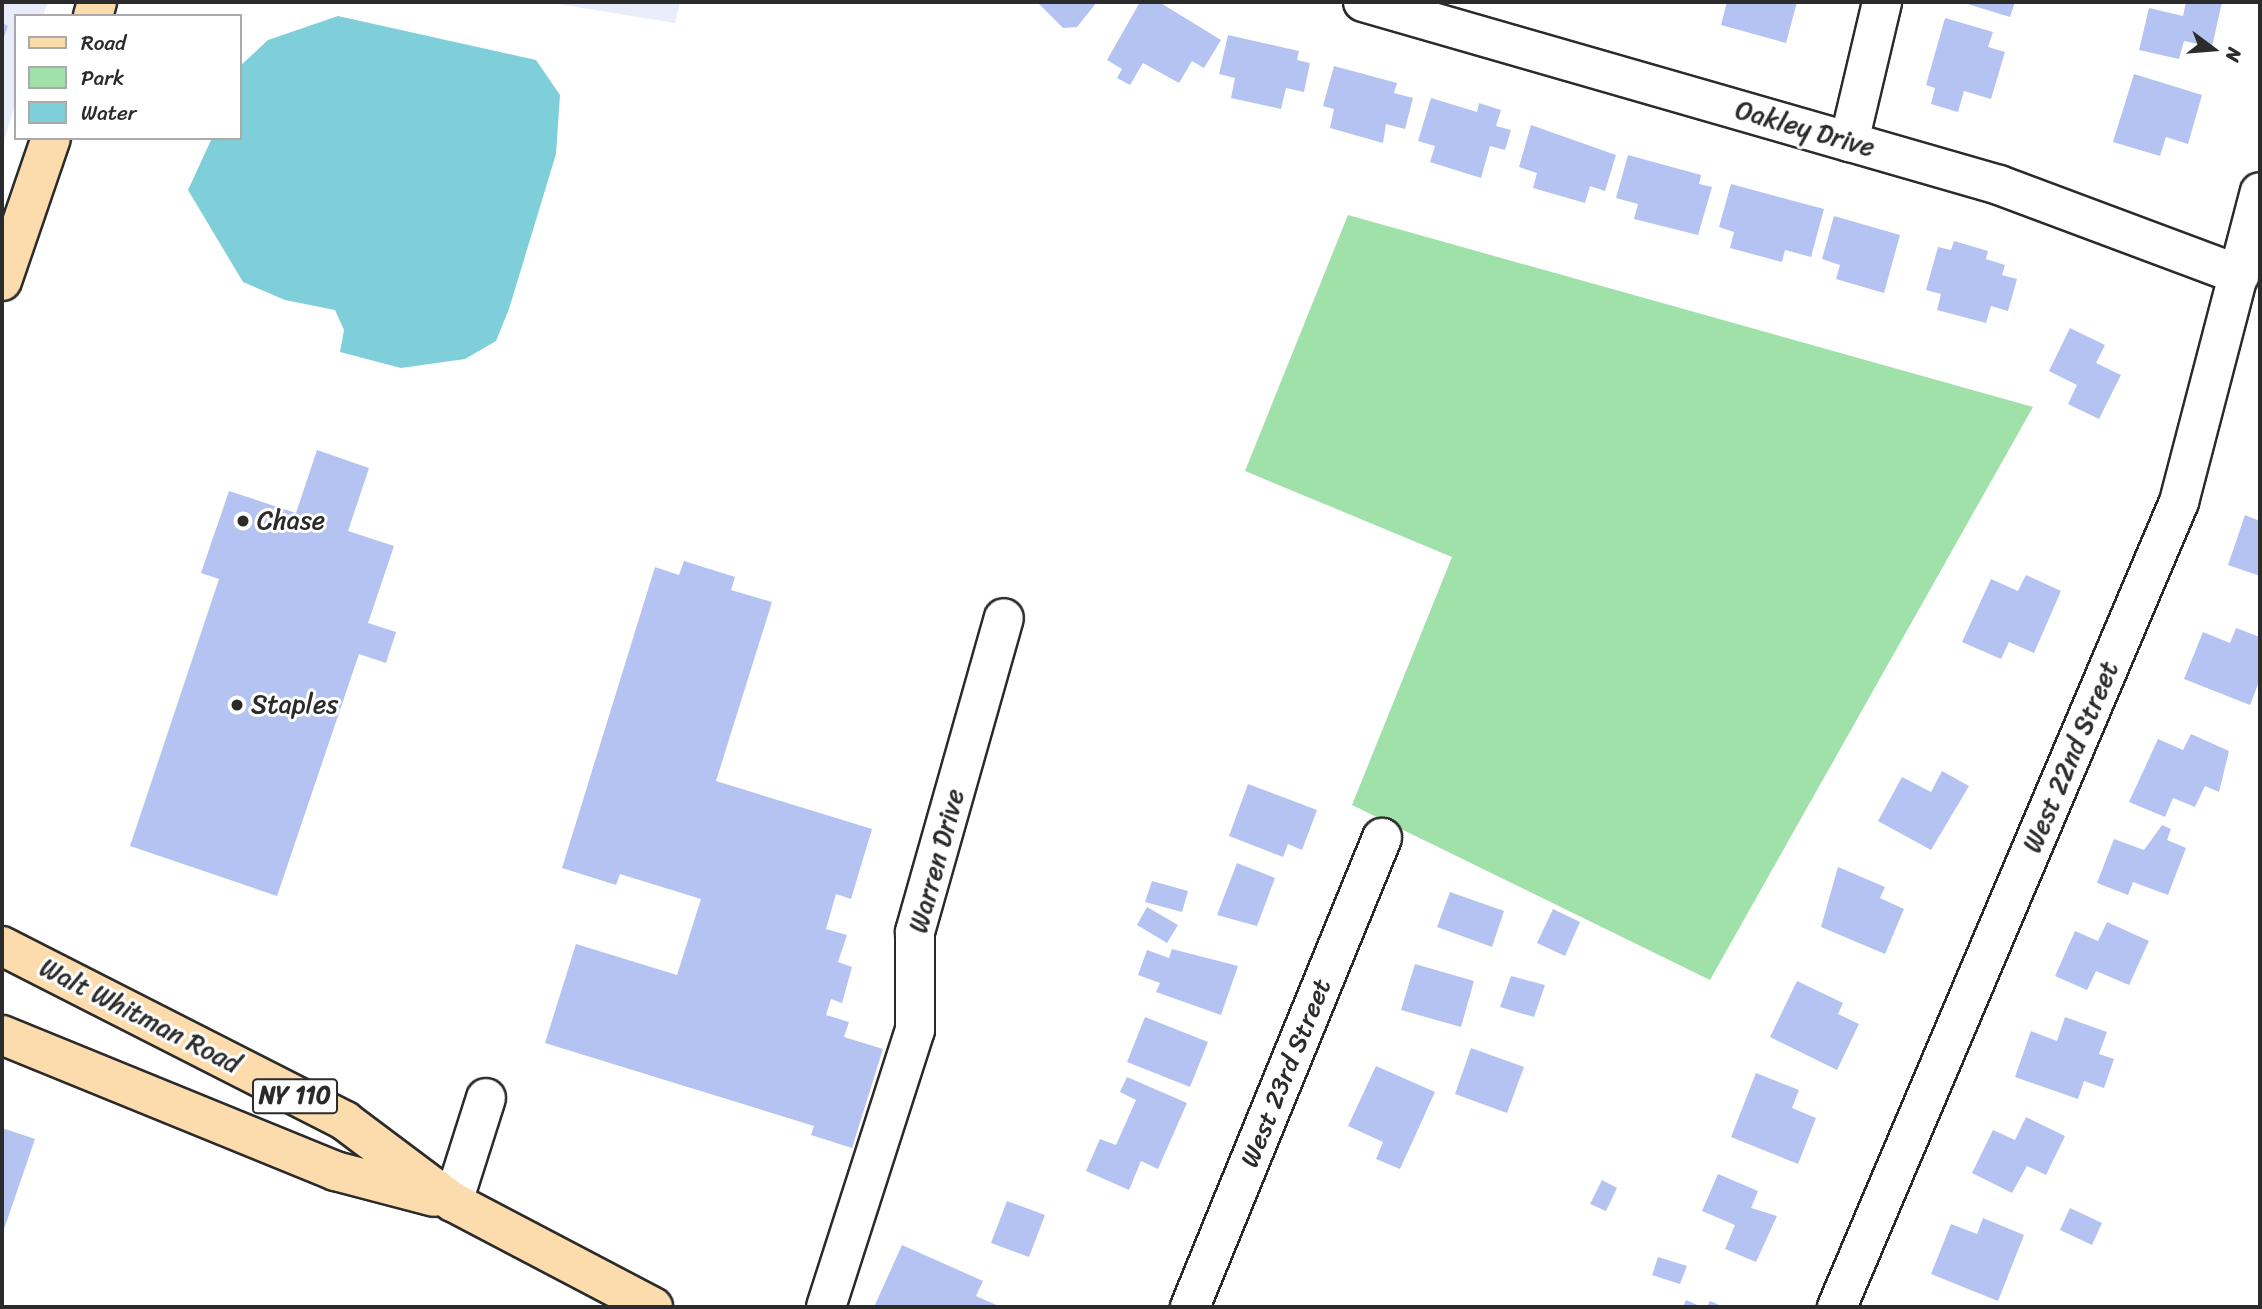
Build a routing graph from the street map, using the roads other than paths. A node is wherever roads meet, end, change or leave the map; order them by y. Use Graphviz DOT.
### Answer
graph roads {
  1 [pos="1363,2"];
  2 [pos="1882,2"];
  3 [pos="1452,13"];
  4 [pos="50,140"];
  5 [pos="1849,142"];
  6 [pos="2260,192"];
  7 [pos="2240,275"];
  8 [pos="2,282"];
  9 [pos="1004,618"];
  10 [pos="1382,838"];
  11 [pos="2,946"];
  12 [pos="2,1035"];
  13 [pos="486,1098"];
  14 [pos="453,1202"];
  15 [pos="653,1307"];
  16 [pos="826,1307"];
  17 [pos="1190,1307"];
  18 [pos="1837,1307"];
  1 -- 3 [label="street, Oakley Drive"];
  2 -- 5 [label="street"];
  3 -- 5 [label="street, Oakley Drive"];
  4 -- 8 [label="main road"];
  5 -- 7 [label="street, Oakley Drive"];
  6 -- 7 [label="street, West 22nd Street"];
  7 -- 18 [label="street, West 22nd Street"];
  9 -- 16 [label="street, Warren Drive"];
  10 -- 17 [label="street, West 23rd Street"];
  11 -- 14 [label="main road, Walt Whitman Road / NY 110"];
  12 -- 14 [label="main road, Walt Whitman Road / NY 110"];
  13 -- 14 [label="street"];
  14 -- 15 [label="main road, Walt Whitman Road / NY 110"];
}
